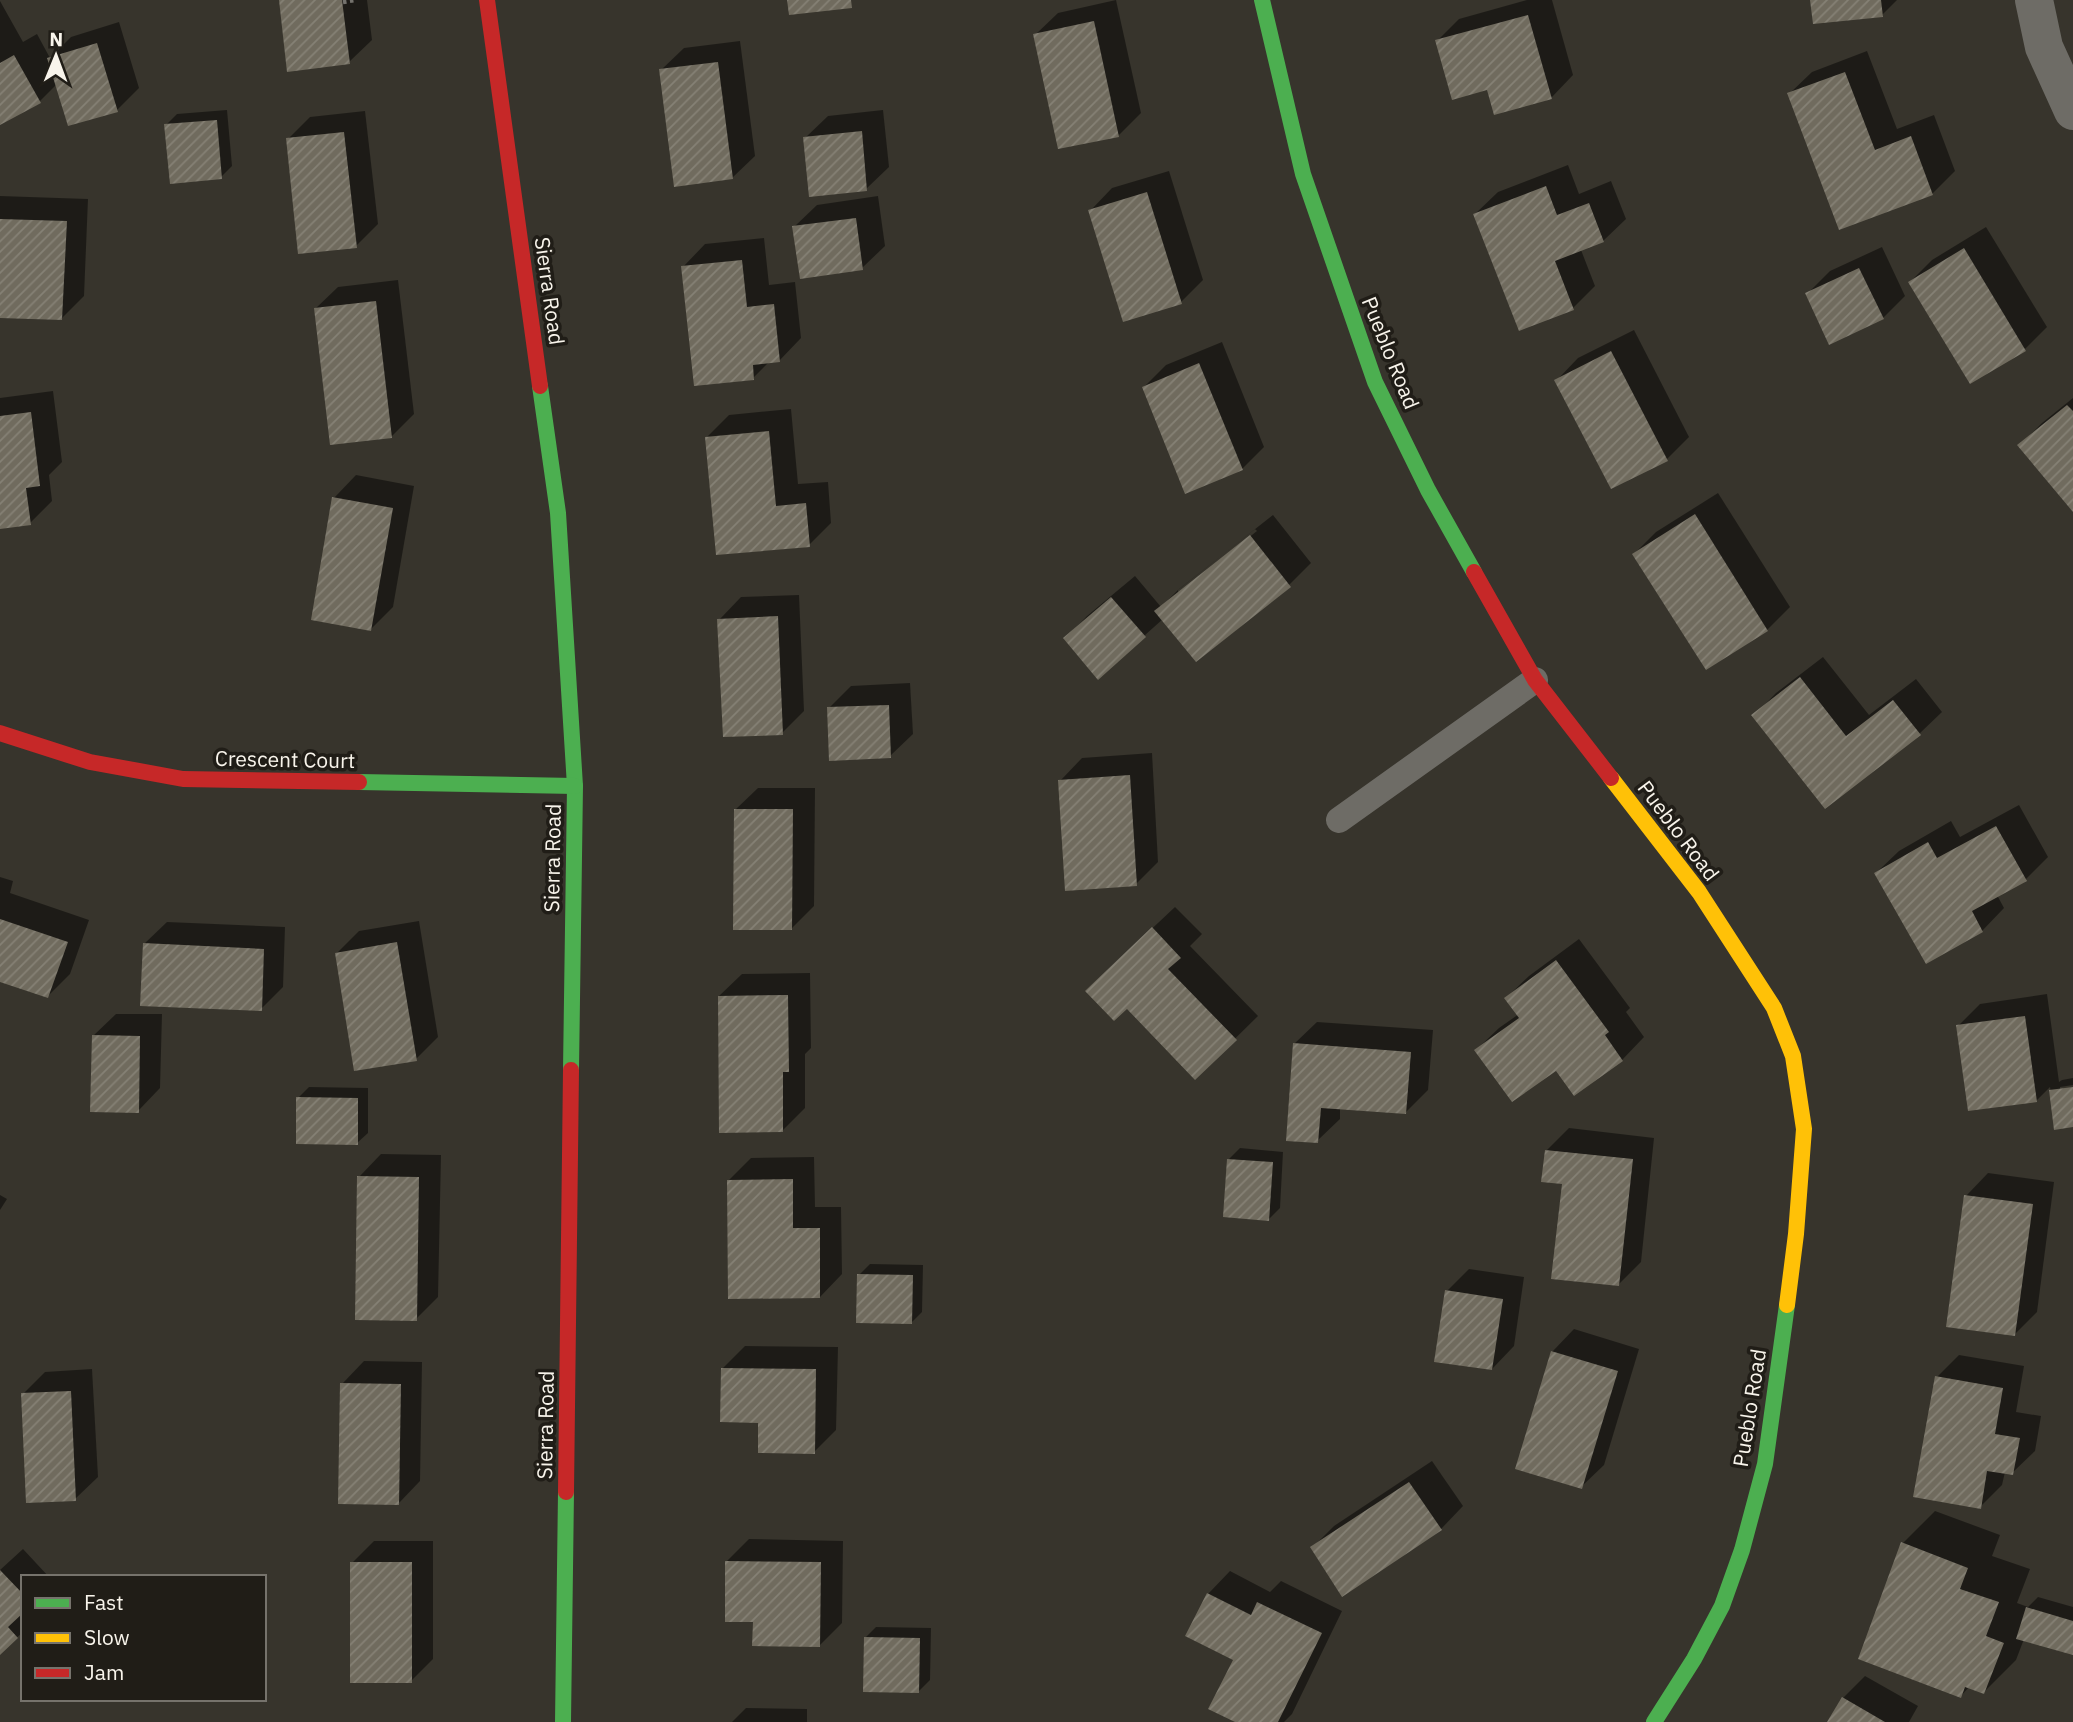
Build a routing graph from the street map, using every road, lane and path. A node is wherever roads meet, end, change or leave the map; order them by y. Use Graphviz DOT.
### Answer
graph roads {
  1 [pos="355,0"];
  2 [pos="487,0"];
  3 [pos="1262,0"];
  4 [pos="2034,0"];
  5 [pos="343,2"];
  6 [pos="2073,111"];
  7 [pos="1535,680"];
  8 [pos="0,733"];
  9 [pos="575,786"];
  10 [pos="1339,820"];
  11 [pos="563,1722"];
  12 [pos="1654,1722"];
  1 -- 5 [label="path"];
  2 -- 9 [label="street, Sierra Road"];
  3 -- 7 [label="street, Pueblo Road"];
  4 -- 6 [label="street"];
  7 -- 10 [label="lane"];
  7 -- 12 [label="street, Pueblo Road"];
  8 -- 9 [label="street, Crescent Court"];
  9 -- 11 [label="street, Sierra Road"];
}
